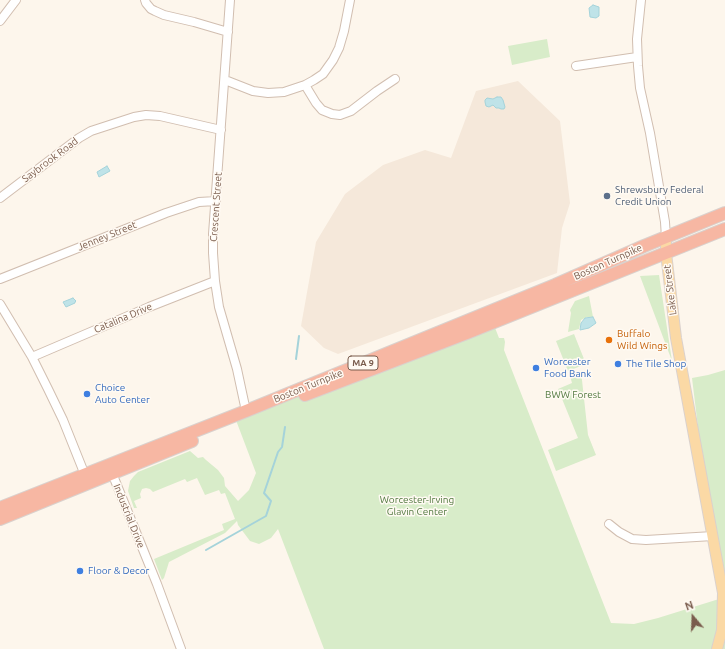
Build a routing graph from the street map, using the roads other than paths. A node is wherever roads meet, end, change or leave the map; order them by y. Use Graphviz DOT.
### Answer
graph roads {
  1 [pos="16,0"];
  2 [pos="145,0"];
  3 [pos="230,0"];
  4 [pos="350,0"];
  5 [pos="641,0"];
  6 [pos="0,21"];
  7 [pos="228,32"];
  8 [pos="637,57"];
  9 [pos="576,66"];
  10 [pos="394,79"];
  11 [pos="224,80"];
  12 [pos="305,85"];
  13 [pos="221,130"];
  14 [pos="0,198"];
  15 [pos="216,201"];
  16 [pos="725,213"];
  17 [pos="725,229"];
  18 [pos="666,238"];
  19 [pos="666,253"];
  20 [pos="0,279"];
  21 [pos="215,280"];
  22 [pos="0,304"];
  23 [pos="32,357"];
  24 [pos="246,411"];
  25 [pos="112,473"];
  26 [pos="85,474"];
  27 [pos="0,508"];
  28 [pos="0,519"];
  29 [pos="609,524"];
  30 [pos="713,536"];
  31 [pos="181,649"];
  32 [pos="717,649"];
  1 -- 6 [label="street"];
  2 -- 7 [label="street"];
  3 -- 7 [label="street, Crescent Street"];
  4 -- 12 [label="street"];
  5 -- 8 [label="street, Lake Street"];
  7 -- 11 [label="street, Crescent Street"];
  8 -- 9 [label="street"];
  8 -- 18 [label="street, Lake Street"];
  10 -- 12 [label="street"];
  11 -- 12 [label="street"];
  11 -- 13 [label="street, Crescent Street"];
  13 -- 14 [label="street, Saybrook Road"];
  13 -- 15 [label="street, Crescent Street"];
  15 -- 20 [label="street, Jenney Street"];
  15 -- 21 [label="street, Crescent Street"];
  16 -- 18 [label="highway, Boston Turnpike / MA 9"];
  17 -- 19 [label="highway, Boston Turnpike / MA 9"];
  18 -- 19 [label="main road, Lake Street"];
  18 -- 24 [label="highway, Boston Turnpike / MA 9"];
  19 -- 25 [label="highway, Boston Turnpike / MA 9"];
  19 -- 30 [label="main road, Lake Street"];
  21 -- 23 [label="street, Catalina Drive"];
  21 -- 24 [label="street, Crescent Street"];
  22 -- 23 [label="street"];
  23 -- 26 [label="street"];
  24 -- 26 [label="highway, Boston Turnpike / MA 9"];
  25 -- 28 [label="highway, Boston Turnpike / MA 9"];
  25 -- 31 [label="street, Industrial Drive"];
  26 -- 27 [label="highway, Boston Turnpike / MA 9"];
  29 -- 30 [label="street"];
  30 -- 32 [label="main road, Lake Street"];
}
